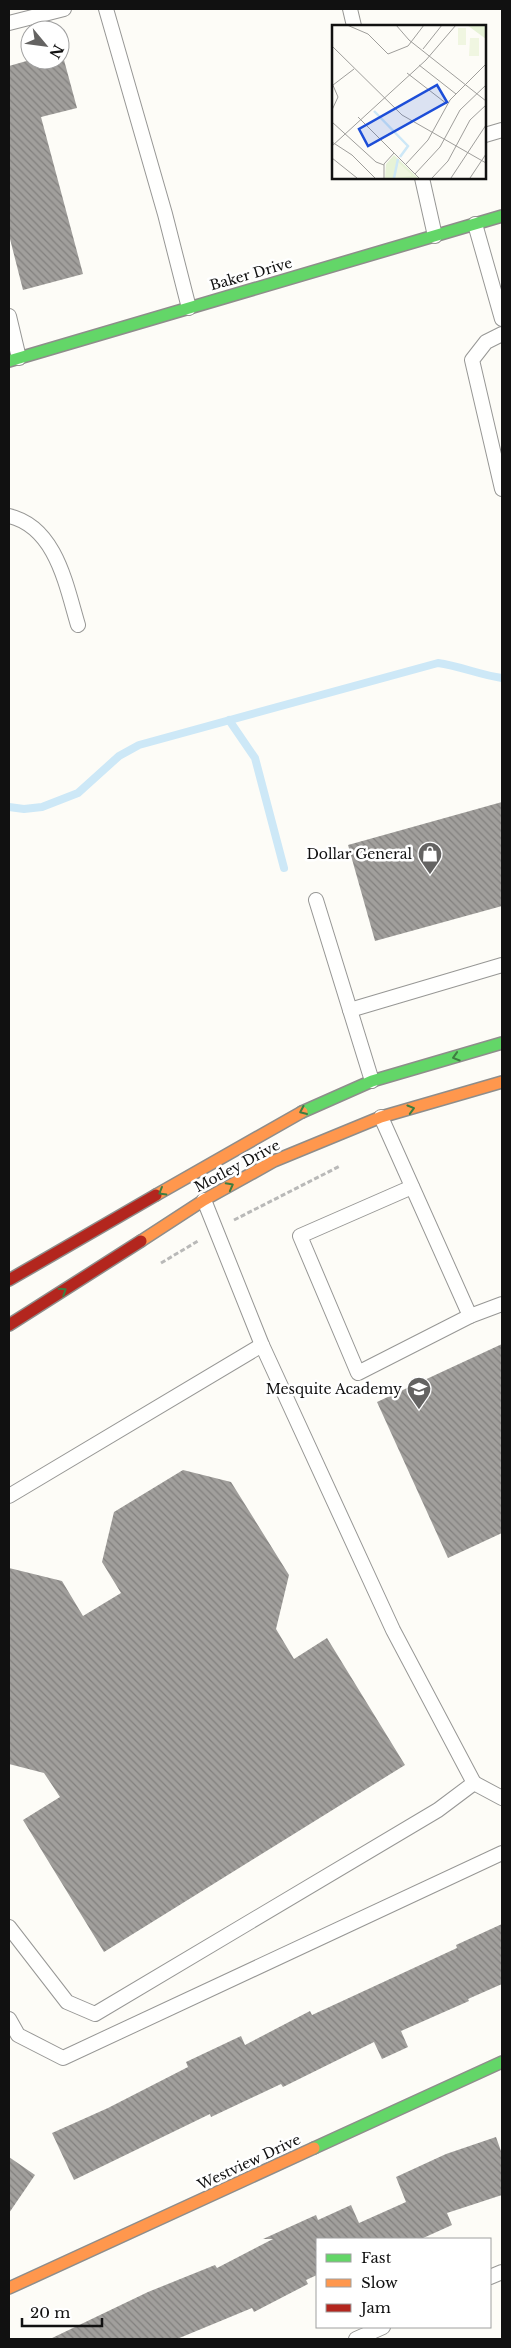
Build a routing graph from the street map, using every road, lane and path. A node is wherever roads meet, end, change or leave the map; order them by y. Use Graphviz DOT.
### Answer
graph roads {
  1 [pos="64,9"];
  2 [pos="106,9"];
  3 [pos="350,9"];
  4 [pos="9,24"];
  5 [pos="354,25"];
  6 [pos="502,130"];
  7 [pos="486,135"];
  8 [pos="422,179"];
  9 [pos="502,216"];
  10 [pos="475,224"];
  11 [pos="435,236"];
  12 [pos="189,308"];
  13 [pos="9,316"];
  14 [pos="502,319"];
  15 [pos="502,334"];
  16 [pos="14,360"];
  17 [pos="502,489"];
  18 [pos="9,516"];
  19 [pos="78,625"];
  20 [pos="316,900"];
  21 [pos="502,965"];
  22 [pos="350,1010"];
  23 [pos="502,1043"];
  24 [pos="502,1082"];
  25 [pos="373,1085"];
  26 [pos="380,1113"];
  27 [pos="342,1165"];
  28 [pos="412,1187"];
  29 [pos="204,1200"];
  30 [pos="216,1230"];
  31 [pos="158,1265"];
  32 [pos="9,1280"];
  33 [pos="502,1304"];
  34 [pos="470,1316"];
  35 [pos="9,1325"];
  36 [pos="262,1345"];
  37 [pos="9,1496"];
  38 [pos="474,1783"];
  39 [pos="502,1798"];
  40 [pos="502,1853"];
  41 [pos="9,1927"];
  42 [pos="9,2019"];
  43 [pos="502,2062"];
  44 [pos="9,2288"];
  45 [pos="381,2328"];
  46 [pos="356,2339"];
  1 -- 4 [label="lane"];
  2 -- 12 [label="lane"];
  3 -- 5 [label="lane"];
  6 -- 7 [label="lane"];
  8 -- 11 [label="lane"];
  9 -- 10 [label="main road, Baker Drive"];
  10 -- 11 [label="main road, Baker Drive"];
  10 -- 14 [label="lane"];
  11 -- 12 [label="main road, Baker Drive"];
  12 -- 16 [label="main road, Baker Drive"];
  13 -- 16 [label="lane"];
  15 -- 17 [label="lane"];
  18 -- 19 [label="lane"];
  20 -- 22 [label="lane"];
  21 -- 22 [label="lane"];
  22 -- 25 [label="lane"];
  23 -- 25 [label="main road, Motley Drive, one-way"];
  26 -- 24 [label="main road, Motley Drive, one-way"];
  25 -- 32 [label="main road, Motley Drive, one-way"];
  26 -- 28 [label="lane"];
  29 -- 26 [label="main road, Motley Drive, one-way"];
  27 -- 30 [label="path"];
  28 -- 34 [label="lane"];
  28 -- 34 [label="lane"];
  29 -- 30 [label="lane"];
  35 -- 29 [label="main road, Motley Drive, one-way"];
  30 -- 31 [label="path"];
  30 -- 36 [label="lane"];
  33 -- 34 [label="lane"];
  36 -- 37 [label="lane"];
  36 -- 38 [label="lane"];
  38 -- 39 [label="lane"];
  38 -- 41 [label="lane"];
  40 -- 42 [label="lane"];
  43 -- 44 [label="main road, Westview Drive"];
  45 -- 46 [label="lane"];
}
